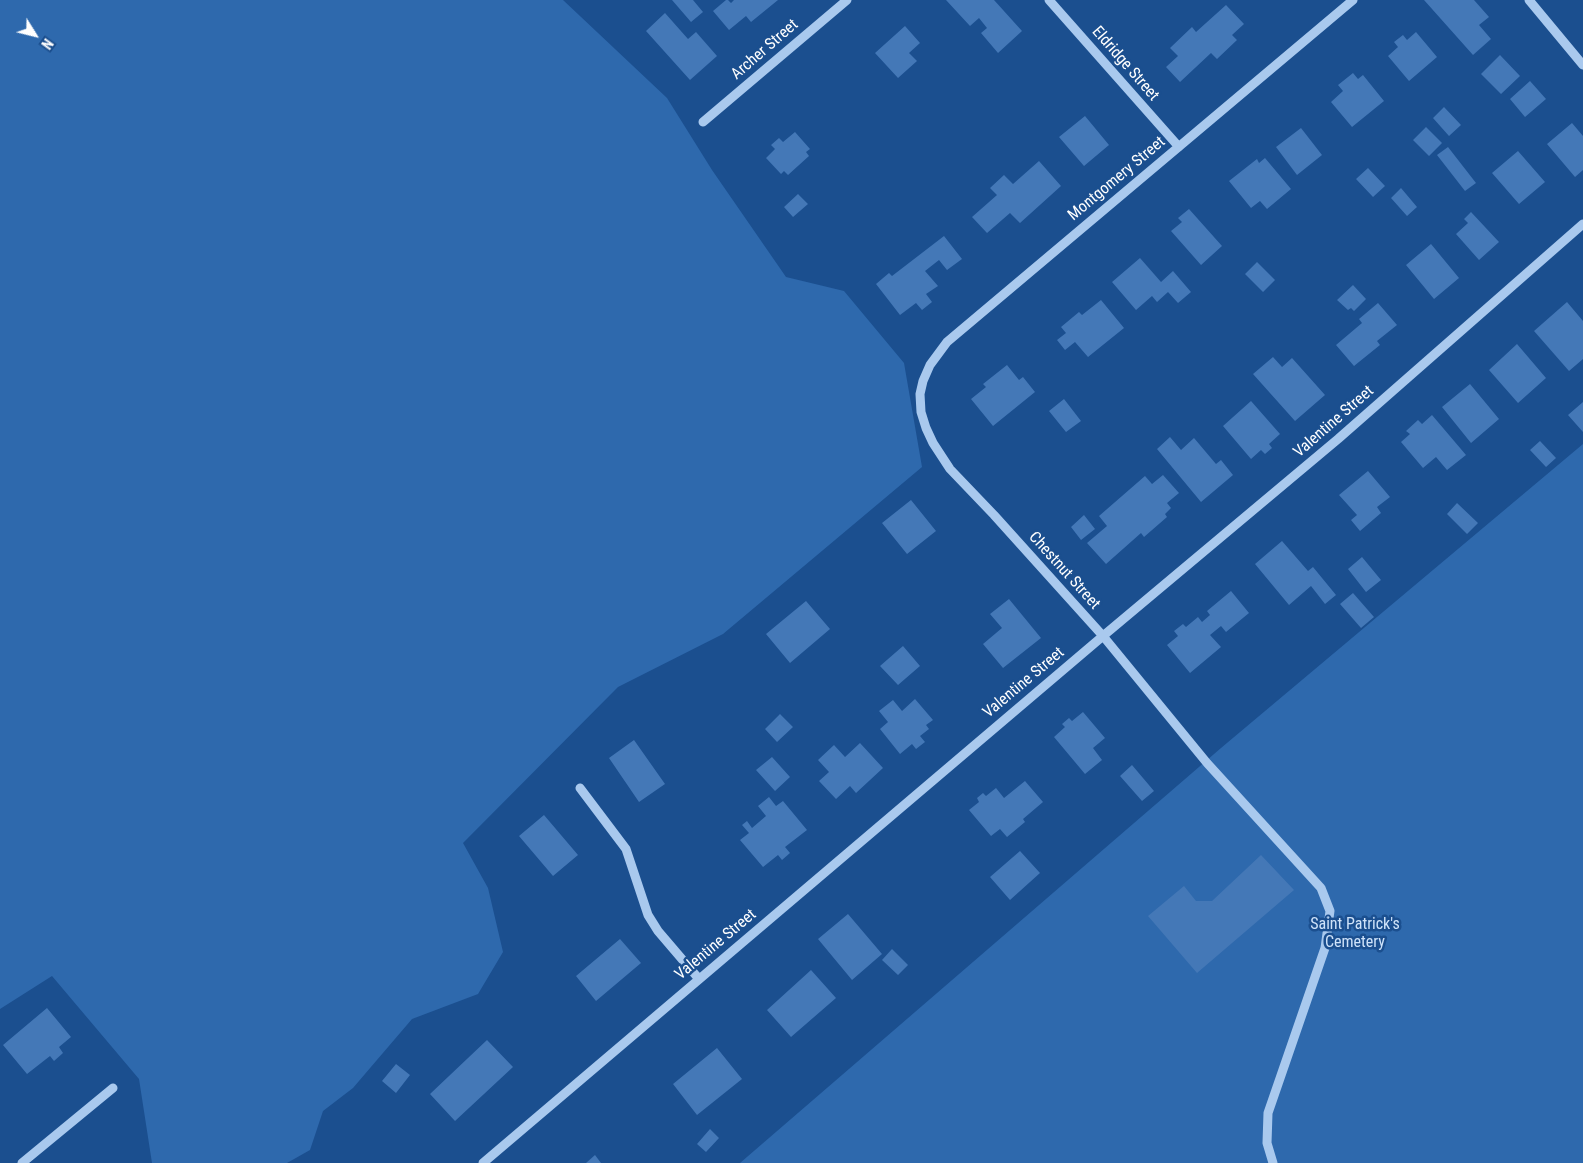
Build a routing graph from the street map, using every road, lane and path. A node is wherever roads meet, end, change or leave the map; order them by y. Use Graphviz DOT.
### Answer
graph roads {
  1 [pos="846,0"];
  2 [pos="1048,0"];
  3 [pos="1353,0"];
  4 [pos="1529,0"];
  5 [pos="1583,65"];
  6 [pos="704,122"];
  7 [pos="1179,147"];
  8 [pos="1583,224"];
  9 [pos="920,394"];
  10 [pos="1103,636"];
  11 [pos="580,788"];
  12 [pos="699,979"];
  13 [pos="113,1088"];
  14 [pos="22,1163"];
  15 [pos="483,1163"];
  16 [pos="1273,1163"];
  1 -- 6 [label="street, Archer Street"];
  2 -- 7 [label="street, Eldridge Street"];
  3 -- 7 [label="street, Montgomery Street"];
  4 -- 5 [label="street"];
  7 -- 9 [label="street, Montgomery Street"];
  8 -- 10 [label="street, Valentine Street"];
  9 -- 10 [label="street, Chestnut Street"];
  10 -- 12 [label="street, Valentine Street"];
  10 -- 16 [label="street, Chestnut Street"];
  11 -- 12 [label="street"];
  12 -- 15 [label="street, Valentine Street"];
  13 -- 14 [label="street"];
}
